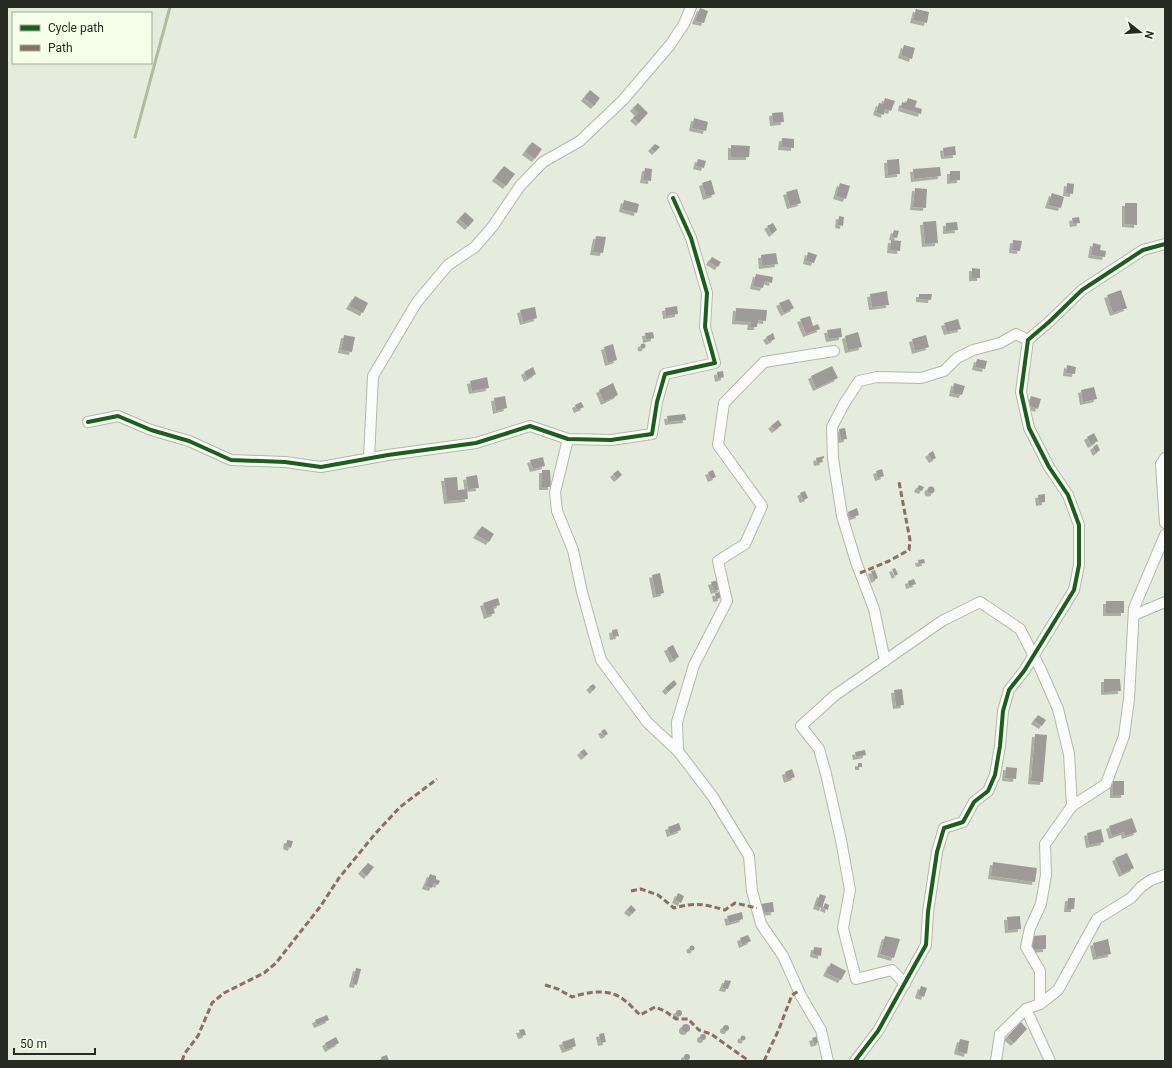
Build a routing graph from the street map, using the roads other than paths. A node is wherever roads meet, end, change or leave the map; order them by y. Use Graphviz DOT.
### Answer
graph roads {
  1 [pos="691,7"];
  2 [pos="673,198"];
  3 [pos="1165,244"];
  4 [pos="1028,340"];
  5 [pos="834,351"];
  6 [pos="88,422"];
  7 [pos="568,439"];
  8 [pos="369,458"];
  9 [pos="1165,458"];
  10 [pos="1165,523"];
  11 [pos="1165,535"];
  12 [pos="1165,602"];
  13 [pos="1134,615"];
  14 [pos="1033,656"];
  15 [pos="885,661"];
  16 [pos="678,751"];
  17 [pos="1072,806"];
  18 [pos="1165,875"];
  19 [pos="905,984"];
  20 [pos="1040,1004"];
  21 [pos="1026,1009"];
  22 [pos="828,1061"];
  23 [pos="855,1061"];
  24 [pos="996,1061"];
  25 [pos="1050,1061"];
  1 -- 8 [label="street"];
  2 -- 7 [label="street"];
  3 -- 4 [label="street"];
  4 -- 14 [label="street"];
  4 -- 15 [label="street"];
  5 -- 16 [label="street"];
  6 -- 8 [label="street"];
  7 -- 8 [label="street"];
  7 -- 16 [label="street"];
  9 -- 10 [label="street"];
  11 -- 13 [label="street"];
  12 -- 13 [label="street"];
  13 -- 17 [label="street"];
  14 -- 15 [label="street"];
  14 -- 17 [label="street"];
  14 -- 19 [label="street"];
  15 -- 19 [label="street"];
  16 -- 22 [label="street"];
  17 -- 20 [label="street"];
  18 -- 20 [label="street"];
  19 -- 23 [label="street"];
  20 -- 21 [label="street"];
  21 -- 24 [label="street"];
  21 -- 25 [label="street"];
}
